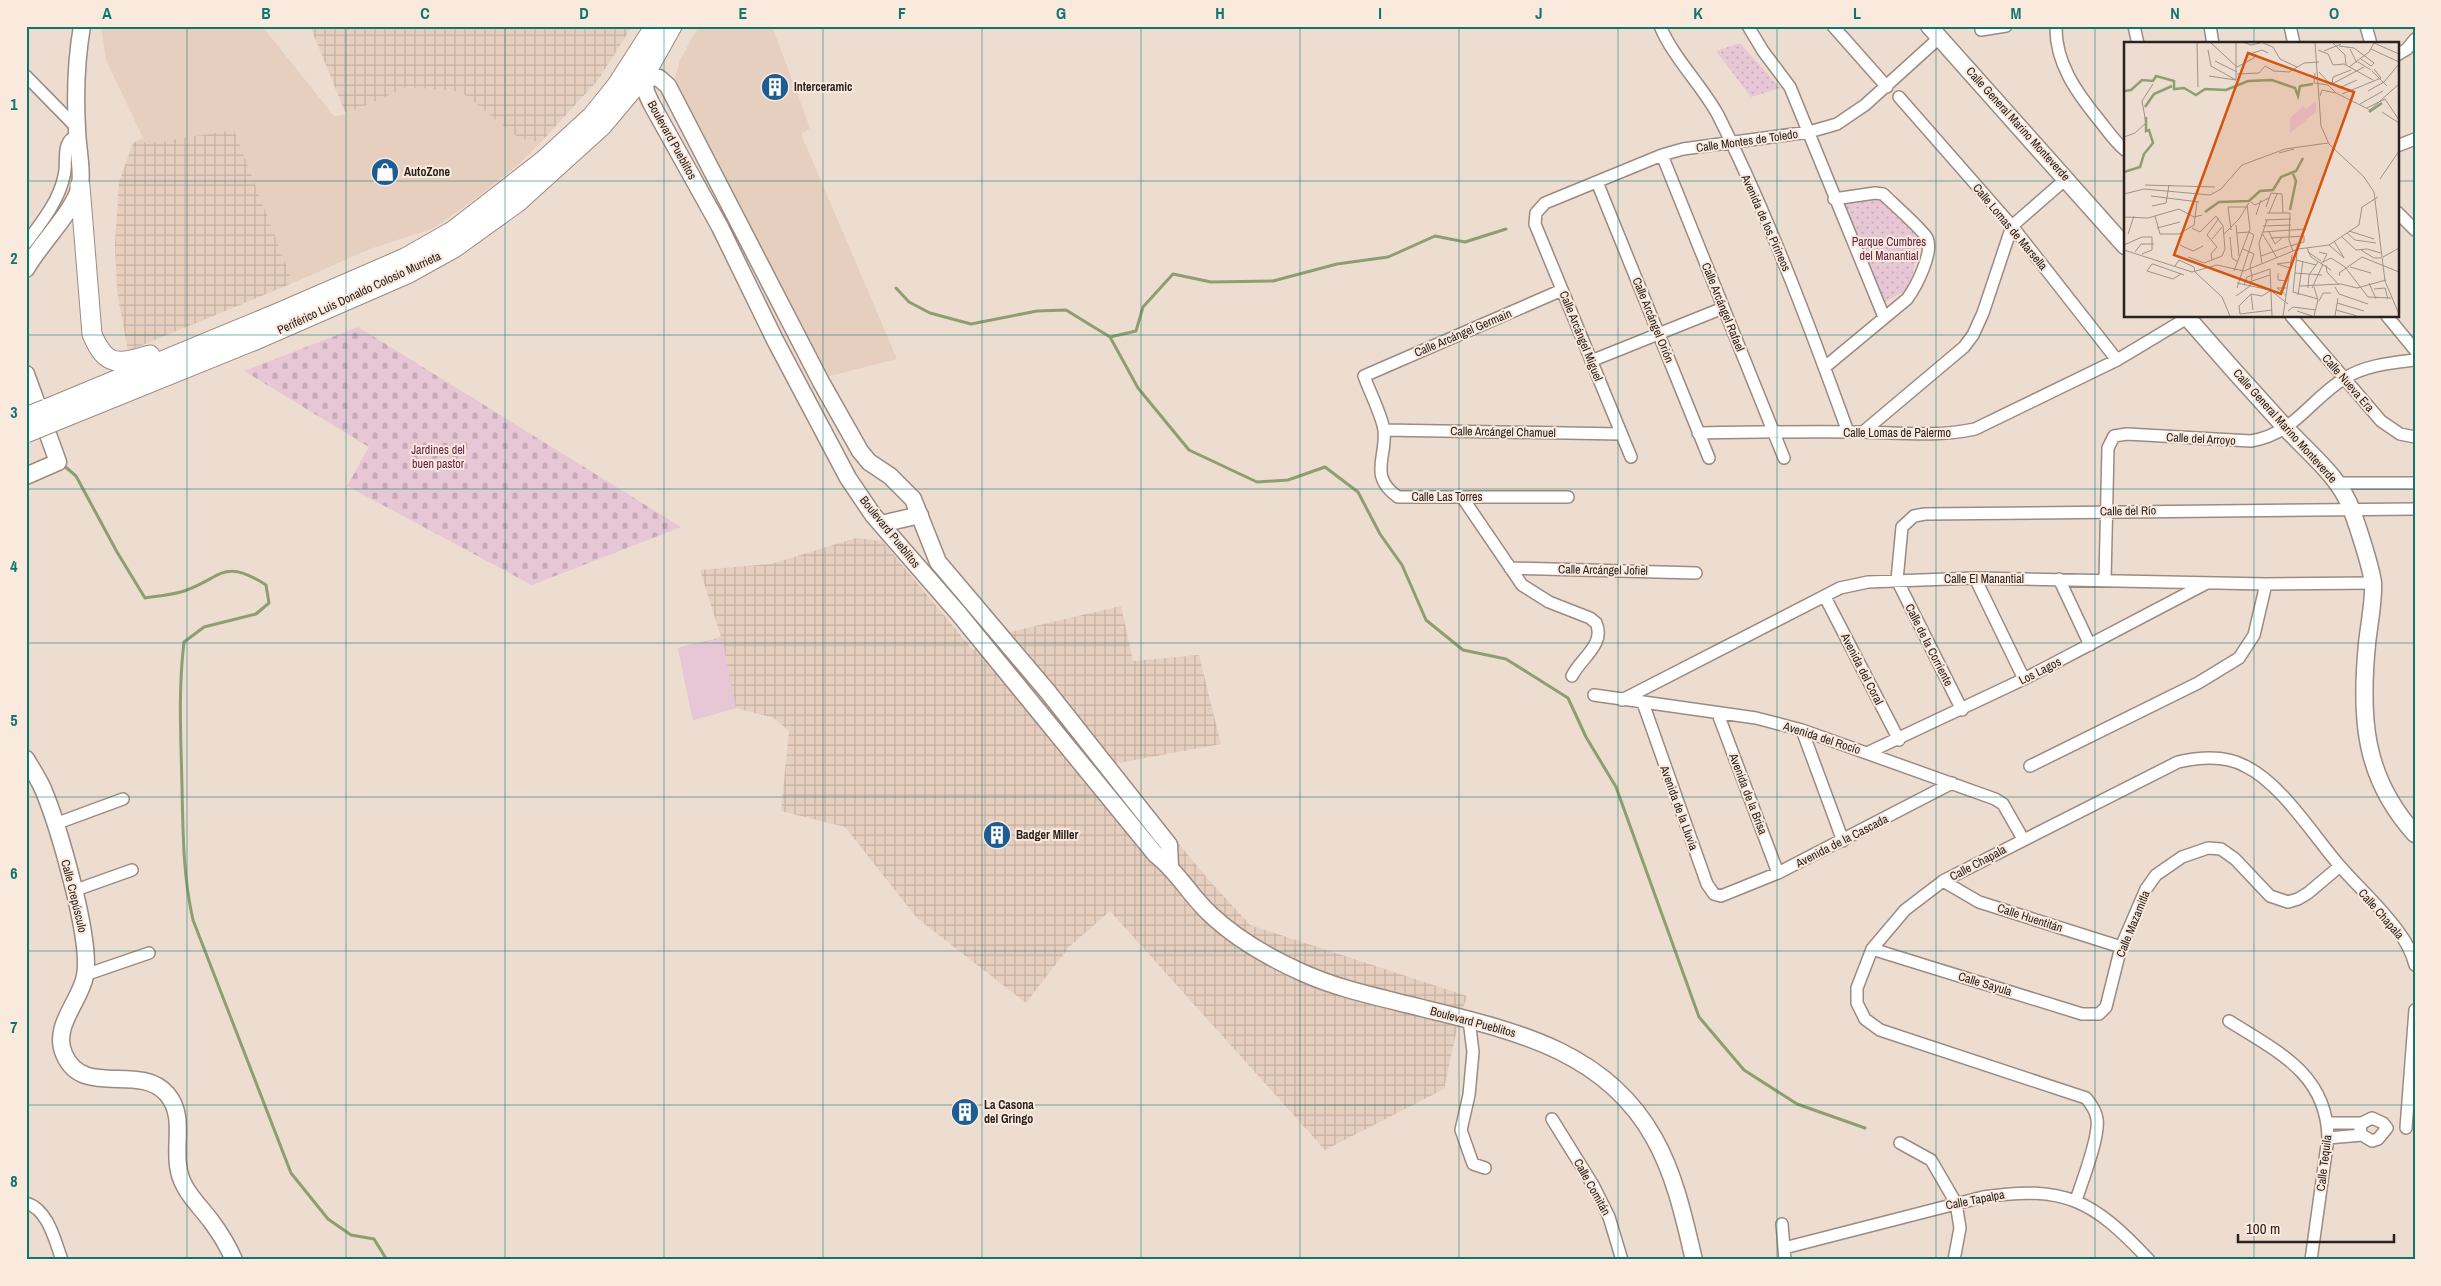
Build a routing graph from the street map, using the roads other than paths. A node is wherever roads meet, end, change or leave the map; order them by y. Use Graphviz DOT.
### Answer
graph roads {
  1 [pos="82,26"];
  2 [pos="655,26"];
  3 [pos="672,26"];
  4 [pos="1660,26"];
  5 [pos="1748,26"];
  6 [pos="1834,26"];
  7 [pos="2006,26"];
  8 [pos="2056,26"];
  9 [pos="2134,26"];
  10 [pos="2210,26"];
  11 [pos="2290,26"];
  12 [pos="2366,26"];
  13 [pos="1980,30"];
  14 [pos="1934,32"];
  15 [pos="2415,39"];
  16 [pos="2138,42"];
  17 [pos="2213,42"];
  18 [pos="2294,42"];
  19 [pos="2370,42"];
  20 [pos="646,43"];
  21 [pos="2398,54"];
  22 [pos="26,76"];
  23 [pos="644,76"];
  24 [pos="617,85"];
  25 [pos="1887,86"];
  26 [pos="1899,97"];
  27 [pos="77,132"];
  28 [pos="1809,132"];
  29 [pos="2415,139"];
  30 [pos="1731,144"];
  31 [pos="2398,146"];
  32 [pos="2124,149"];
  33 [pos="1662,155"];
  34 [pos="2067,178"];
  35 [pos="1597,182"];
  36 [pos="80,186"];
  37 [pos="1834,199"];
  38 [pos="1536,213"];
  39 [pos="2398,213"];
  40 [pos="736,219"];
  41 [pos="2012,226"];
  42 [pos="720,227"];
  43 [pos="2415,230"];
  44 [pos="26,243"];
  45 [pos="2124,245"];
  46 [pos="761,265"];
  47 [pos="26,269"];
  48 [pos="744,275"];
  49 [pos="1562,290"];
  50 [pos="1723,308"];
  51 [pos="1884,318"];
  52 [pos="2185,318"];
  53 [pos="2188,318"];
  54 [pos="2292,318"];
  55 [pos="2389,318"];
  56 [pos="236,331"];
  57 [pos="1658,333"];
  58 [pos="2415,350"];
  59 [pos="2117,360"];
  60 [pos="2415,360"];
  61 [pos="1591,361"];
  62 [pos="1825,367"];
  63 [pos="26,374"];
  64 [pos="1364,376"];
  65 [pos="2344,378"];
  66 [pos="50,416"];
  67 [pos="26,417"];
  68 [pos="2286,429"];
  69 [pos="1384,430"];
  70 [pos="1773,431"];
  71 [pos="1848,432"];
  72 [pos="1863,432"];
  73 [pos="26,433"];
  74 [pos="1698,433"];
  75 [pos="1621,434"];
  76 [pos="2415,437"];
  77 [pos="1631,457"];
  78 [pos="1709,458"];
  79 [pos="1784,458"];
  80 [pos="26,476"];
  81 [pos="2338,483"];
  82 [pos="2415,483"];
  83 [pos="1568,496"];
  84 [pos="1462,497"];
  85 [pos="2352,509"];
  86 [pos="2415,509"];
  87 [pos="2106,512"];
  88 [pos="920,515"];
  89 [pos="881,524"];
  90 [pos="1510,568"];
  91 [pos="1696,572"];
  92 [pos="1975,578"];
  93 [pos="2060,579"];
  94 [pos="1896,580"];
  95 [pos="2105,580"];
  96 [pos="2209,582"];
  97 [pos="2373,583"];
  98 [pos="2266,584"];
  99 [pos="1825,597"];
  100 [pos="2090,645"];
  101 [pos="1572,676"];
  102 [pos="2024,679"];
  103 [pos="1048,692"];
  104 [pos="1594,695"];
  105 [pos="1622,700"];
  106 [pos="1643,703"];
  107 [pos="1033,704"];
  108 [pos="1962,710"];
  109 [pos="1718,714"];
  110 [pos="1802,730"];
  111 [pos="1898,740"];
  112 [pos="1867,753"];
  113 [pos="28,764"];
  114 [pos="2030,766"];
  115 [pos="1952,784"];
  116 [pos="123,799"];
  117 [pos="56,824"];
  118 [pos="2415,834"];
  119 [pos="2023,839"];
  120 [pos="1843,841"];
  121 [pos="1170,866"];
  122 [pos="2340,866"];
  123 [pos="132,870"];
  124 [pos="1778,873"];
  125 [pos="1943,881"];
  126 [pos="73,891"];
  127 [pos="1730,894"];
  128 [pos="2121,947"];
  129 [pos="1872,949"];
  130 [pos="149,953"];
  131 [pos="2415,964"];
  132 [pos="85,975"];
  133 [pos="2415,1010"];
  134 [pos="2099,1014"];
  135 [pos="1469,1020"];
  136 [pos="2230,1020"];
  137 [pos="1552,1119"];
  138 [pos="2362,1123"];
  139 [pos="2328,1124"];
  140 [pos="2387,1128"];
  141 [pos="2410,1128"];
  142 [pos="2362,1135"];
  143 [pos="2328,1138"];
  144 [pos="1900,1143"];
  145 [pos="1484,1168"];
  146 [pos="2076,1200"];
  147 [pos="26,1203"];
  148 [pos="1956,1203"];
  149 [pos="1782,1224"];
  150 [pos="1784,1254"];
  151 [pos="62,1260"];
  152 [pos="234,1260"];
  153 [pos="1622,1260"];
  154 [pos="1694,1260"];
  155 [pos="1954,1260"];
  156 [pos="2148,1260"];
  157 [pos="2311,1260"];
  1 -- 27 [label="street"];
  2 -- 20 [label="main road, Periférico Luis Donaldo Colosio Murrieta"];
  3 -- 23 [label="main road, Periférico Luis Donaldo Colosio Murrieta"];
  4 -- 30 [label="street, Avenida de los Pirineos"];
  5 -- 28 [label="street"];
  6 -- 25 [label="street"];
  7 -- 13 [label="street"];
  8 -- 32 [label="street"];
  9 -- 16 [label="street"];
  10 -- 17 [label="street"];
  11 -- 18 [label="street"];
  12 -- 19 [label="street"];
  14 -- 25 [label="street, Calle Montes de Toledo"];
  14 -- 34 [label="street, Calle General Marino Monteverde"];
  15 -- 21 [label="street"];
  20 -- 23 [label="main road"];
  20 -- 24 [label="main road, Periférico Luis Donaldo Colosio Murrieta"];
  22 -- 27 [label="street"];
  23 -- 24 [label="main road"];
  23 -- 40 [label="street, Boulevard Pueblitos"];
  23 -- 42 [label="street, Boulevard Pueblitos"];
  23 -- 66 [label="main road, Periférico Luis Donaldo Colosio Murrieta"];
  24 -- 56 [label="main road, Periférico Luis Donaldo Colosio Murrieta"];
  25 -- 28 [label="street, Calle Montes de Toledo"];
  26 -- 41 [label="street, Calle Lomas de Marsella"];
  27 -- 36 [label="street"];
  27 -- 44 [label="street"];
  28 -- 30 [label="street, Calle Montes de Toledo"];
  28 -- 37 [label="street"];
  29 -- 31 [label="street"];
  30 -- 33 [label="street, Calle Montes de Toledo"];
  30 -- 62 [label="street, Avenida de los Pirineos"];
  33 -- 35 [label="street, Calle Montes de Toledo"];
  33 -- 50 [label="street, Calle Arcángel Rafael"];
  34 -- 41 [label="street"];
  34 -- 45 [label="street, Calle General Marino Monteverde"];
  35 -- 38 [label="street, Calle Montes de Toledo"];
  35 -- 57 [label="street, Calle Arcángel Orión"];
  36 -- 47 [label="street"];
  36 -- 56 [label="main road"];
  37 -- 51 [label="street"];
  37 -- 51 [label="street"];
  38 -- 49 [label="street, Calle Arcángel Miguel"];
  39 -- 43 [label="street"];
  40 -- 42 [label="street"];
  40 -- 46 [label="street, Boulevard Pueblitos"];
  41 -- 59 [label="street, Calle Lomas de Marsella"];
  41 -- 72 [label="street"];
  42 -- 48 [label="street, Boulevard Pueblitos"];
  46 -- 48 [label="street"];
  46 -- 88 [label="street, Boulevard Pueblitos"];
  48 -- 89 [label="street, Boulevard Pueblitos"];
  49 -- 61 [label="street, Calle Arcángel Miguel"];
  49 -- 64 [label="street, Calle Arcángel Germain"];
  50 -- 57 [label="street"];
  50 -- 70 [label="street, Calle Arcángel Rafael"];
  51 -- 62 [label="street"];
  52 -- 59 [label="street, Calle Lomas de Palermo"];
  53 -- 68 [label="street, Calle General Marino Monteverde"];
  54 -- 65 [label="street, Calle Nueva Era"];
  55 -- 58 [label="street"];
  56 -- 66 [label="main road, Periférico Luis Donaldo Colosio Murrieta"];
  57 -- 61 [label="street"];
  57 -- 74 [label="street, Calle Arcángel Orión"];
  59 -- 72 [label="street, Calle Lomas de Palermo"];
  60 -- 65 [label="street, Calle del Arroyo"];
  61 -- 75 [label="street, Calle Arcángel Miguel"];
  62 -- 71 [label="street, Avenida de los Pirineos"];
  63 -- 80 [label="street"];
  64 -- 69 [label="street, Calle Las Torres"];
  65 -- 68 [label="street, Calle del Arroyo"];
  65 -- 76 [label="street, Calle Nueva Era"];
  66 -- 67 [label="main road, Periférico Luis Donaldo Colosio Murrieta, bridge"];
  66 -- 73 [label="main road, Periférico Luis Donaldo Colosio Murrieta, bridge"];
  68 -- 81 [label="street, Calle General Marino Monteverde"];
  68 -- 87 [label="street, Calle del Arroyo"];
  69 -- 75 [label="street, Calle Arcángel Chamuel"];
  69 -- 84 [label="street, Calle Las Torres"];
  70 -- 71 [label="street, Calle Lomas de Palermo"];
  70 -- 74 [label="street, Calle Lomas de Palermo"];
  70 -- 79 [label="street, Calle Arcángel Rafael"];
  71 -- 72 [label="street, Calle Lomas de Palermo"];
  74 -- 78 [label="street, Calle Arcángel Orión"];
  75 -- 77 [label="street, Calle Arcángel Miguel"];
  81 -- 82 [label="street"];
  81 -- 85 [label="street, Calle General Marino Monteverde"];
  83 -- 84 [label="street, Calle Las Torres"];
  84 -- 90 [label="street"];
  85 -- 86 [label="street"];
  85 -- 87 [label="street, Calle del Río"];
  85 -- 97 [label="street, Calle General Marino Monteverde"];
  87 -- 94 [label="street, Calle del Río"];
  87 -- 95 [label="street"];
  88 -- 89 [label="street"];
  88 -- 103 [label="street, Boulevard Pueblitos"];
  89 -- 107 [label="street, Boulevard Pueblitos"];
  90 -- 91 [label="street, Calle Arcángel Jofiel"];
  90 -- 101 [label="street"];
  92 -- 93 [label="street, Calle El Manantial"];
  92 -- 94 [label="street, Calle El Manantial"];
  92 -- 102 [label="street"];
  93 -- 95 [label="street, Calle El Manantial"];
  93 -- 100 [label="street"];
  94 -- 99 [label="street, Calle El Manantial"];
  94 -- 108 [label="street, Calle de la Corriente"];
  95 -- 96 [label="street, Calle El Manantial"];
  96 -- 98 [label="street, Calle El Manantial"];
  96 -- 100 [label="street, Los Lagos"];
  97 -- 98 [label="street, Calle El Manantial"];
  97 -- 118 [label="street, Calle General Marino Monteverde"];
  98 -- 114 [label="street"];
  99 -- 105 [label="street, Calle El Manantial"];
  99 -- 111 [label="street, Avenida del Coral"];
  100 -- 102 [label="street, Los Lagos"];
  102 -- 108 [label="street, Los Lagos"];
  103 -- 107 [label="street"];
  103 -- 121 [label="street, Boulevard Pueblitos"];
  104 -- 105 [label="street, Avenida del Rocío"];
  105 -- 106 [label="street, Avenida del Rocío"];
  106 -- 109 [label="street, Avenida del Rocío"];
  106 -- 127 [label="street, Avenida de la Lluvia"];
  107 -- 121 [label="street, Boulevard Pueblitos"];
  108 -- 111 [label="street, Los Lagos"];
  109 -- 110 [label="street, Avenida del Rocío"];
  109 -- 124 [label="street, Avenida de la Brisa"];
  110 -- 112 [label="street, Avenida del Rocío"];
  110 -- 120 [label="street"];
  111 -- 112 [label="street, Los Lagos"];
  112 -- 115 [label="street, Avenida del Rocío"];
  113 -- 117 [label="street, Calle Crepúsculo"];
  115 -- 119 [label="street, Avenida del Rocío"];
  115 -- 120 [label="street, Avenida de la Cascada"];
  116 -- 117 [label="street"];
  117 -- 126 [label="street, Calle Crepúsculo"];
  119 -- 122 [label="street, Calle Chapala"];
  119 -- 125 [label="street, Calle Chapala"];
  120 -- 124 [label="street, Avenida de la Cascada"];
  121 -- 135 [label="street, Boulevard Pueblitos"];
  122 -- 128 [label="street, Calle Mazamitla"];
  122 -- 131 [label="street, Calle Chapala"];
  123 -- 126 [label="street"];
  124 -- 127 [label="street, Avenida de la Cascada"];
  125 -- 128 [label="street, Calle Huentitán"];
  125 -- 129 [label="street, Calle Chapala"];
  126 -- 132 [label="street, Calle Crepúsculo"];
  128 -- 134 [label="street, Calle Mazamitla"];
  129 -- 134 [label="street, Calle Sayula"];
  129 -- 146 [label="street, Calle Chapala"];
  130 -- 132 [label="street"];
  132 -- 152 [label="street, Calle Crepúsculo"];
  133 -- 141 [label="street"];
  135 -- 145 [label="street"];
  135 -- 154 [label="street, Boulevard Pueblitos"];
  136 -- 139 [label="street, Calle Tequila"];
  137 -- 153 [label="street, Calle Comitán"];
  138 -- 139 [label="street"];
  138 -- 140 [label="street"];
  138 -- 142 [label="street"];
  139 -- 143 [label="street, Calle Tequila"];
  140 -- 141 [label="street"];
  140 -- 142 [label="street"];
  142 -- 143 [label="street"];
  143 -- 157 [label="street, Calle Tequila"];
  144 -- 148 [label="street"];
  146 -- 148 [label="street, Calle Tapalpa"];
  146 -- 156 [label="street, Calle Tapalpa"];
  147 -- 151 [label="street"];
  148 -- 150 [label="street, Calle Tapalpa"];
  148 -- 155 [label="street"];
  149 -- 150 [label="street"];
}
